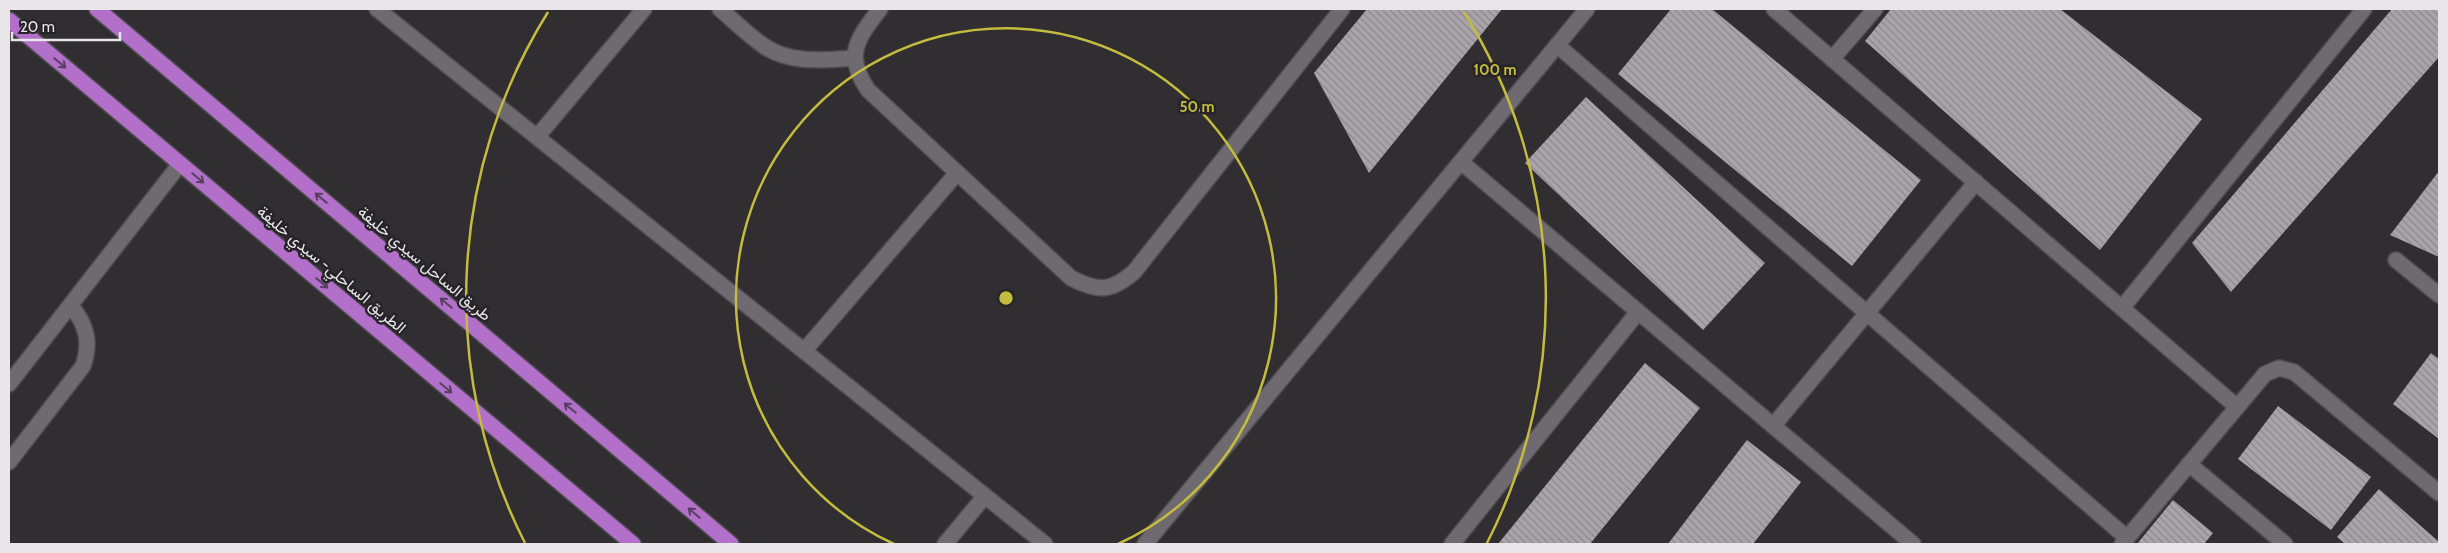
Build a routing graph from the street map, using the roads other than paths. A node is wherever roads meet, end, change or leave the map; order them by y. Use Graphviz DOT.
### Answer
graph roads {
  1 [pos="97,9"];
  2 [pos="377,9"];
  3 [pos="644,9"];
  4 [pos="720,9"];
  5 [pos="880,9"];
  6 [pos="1342,9"];
  7 [pos="1587,9"];
  8 [pos="1774,9"];
  9 [pos="1875,9"];
  10 [pos="2364,9"];
  11 [pos="9,20"];
  12 [pos="1557,44"];
  13 [pos="854,58"];
  14 [pos="1832,59"];
  15 [pos="537,137"];
  16 [pos="1461,162"];
  17 [pos="180,164"];
  18 [pos="957,172"];
  19 [pos="1976,182"];
  20 [pos="2396,260"];
  21 [pos="2439,295"];
  22 [pos="71,306"];
  23 [pos="2122,308"];
  24 [pos="1638,312"];
  25 [pos="1867,313"];
  26 [pos="804,351"];
  27 [pos="9,384"];
  28 [pos="2237,407"];
  29 [pos="1773,426"];
  30 [pos="9,462"];
  31 [pos="2189,464"];
  32 [pos="2439,493"];
  33 [pos="985,496"];
  34 [pos="2124,541"];
  35 [pos="1904,542"];
  36 [pos="633,544"];
  37 [pos="731,544"];
  38 [pos="945,544"];
  39 [pos="1045,544"];
  40 [pos="1145,544"];
  41 [pos="1452,544"];
  42 [pos="2285,544"];
  37 -- 1 [label="highway, طريق الساحل سيدي خليفة, one-way"];
  2 -- 15 [label="street"];
  3 -- 15 [label="street"];
  4 -- 13 [label="street"];
  5 -- 13 [label="street"];
  6 -- 18 [label="street"];
  7 -- 12 [label="street"];
  8 -- 14 [label="street"];
  9 -- 14 [label="street"];
  10 -- 23 [label="street"];
  11 -- 17 [label="highway, الطريق الساحلي- سيدي خليفة, one-way"];
  12 -- 16 [label="street"];
  12 -- 25 [label="street"];
  13 -- 18 [label="street"];
  14 -- 19 [label="street"];
  15 -- 26 [label="street"];
  16 -- 24 [label="street"];
  16 -- 40 [label="street"];
  17 -- 22 [label="street"];
  17 -- 36 [label="highway, الطريق الساحلي- سيدي خليفة, one-way"];
  18 -- 26 [label="street"];
  19 -- 23 [label="street"];
  19 -- 25 [label="street"];
  20 -- 21 [label="street"];
  22 -- 27 [label="street"];
  22 -- 30 [label="street"];
  23 -- 28 [label="street"];
  24 -- 29 [label="street"];
  24 -- 41 [label="street"];
  25 -- 29 [label="street"];
  25 -- 34 [label="street"];
  26 -- 33 [label="street"];
  28 -- 31 [label="street"];
  28 -- 32 [label="street"];
  29 -- 35 [label="street"];
  31 -- 34 [label="street"];
  31 -- 42 [label="street"];
  33 -- 38 [label="street"];
  33 -- 39 [label="street"];
}
